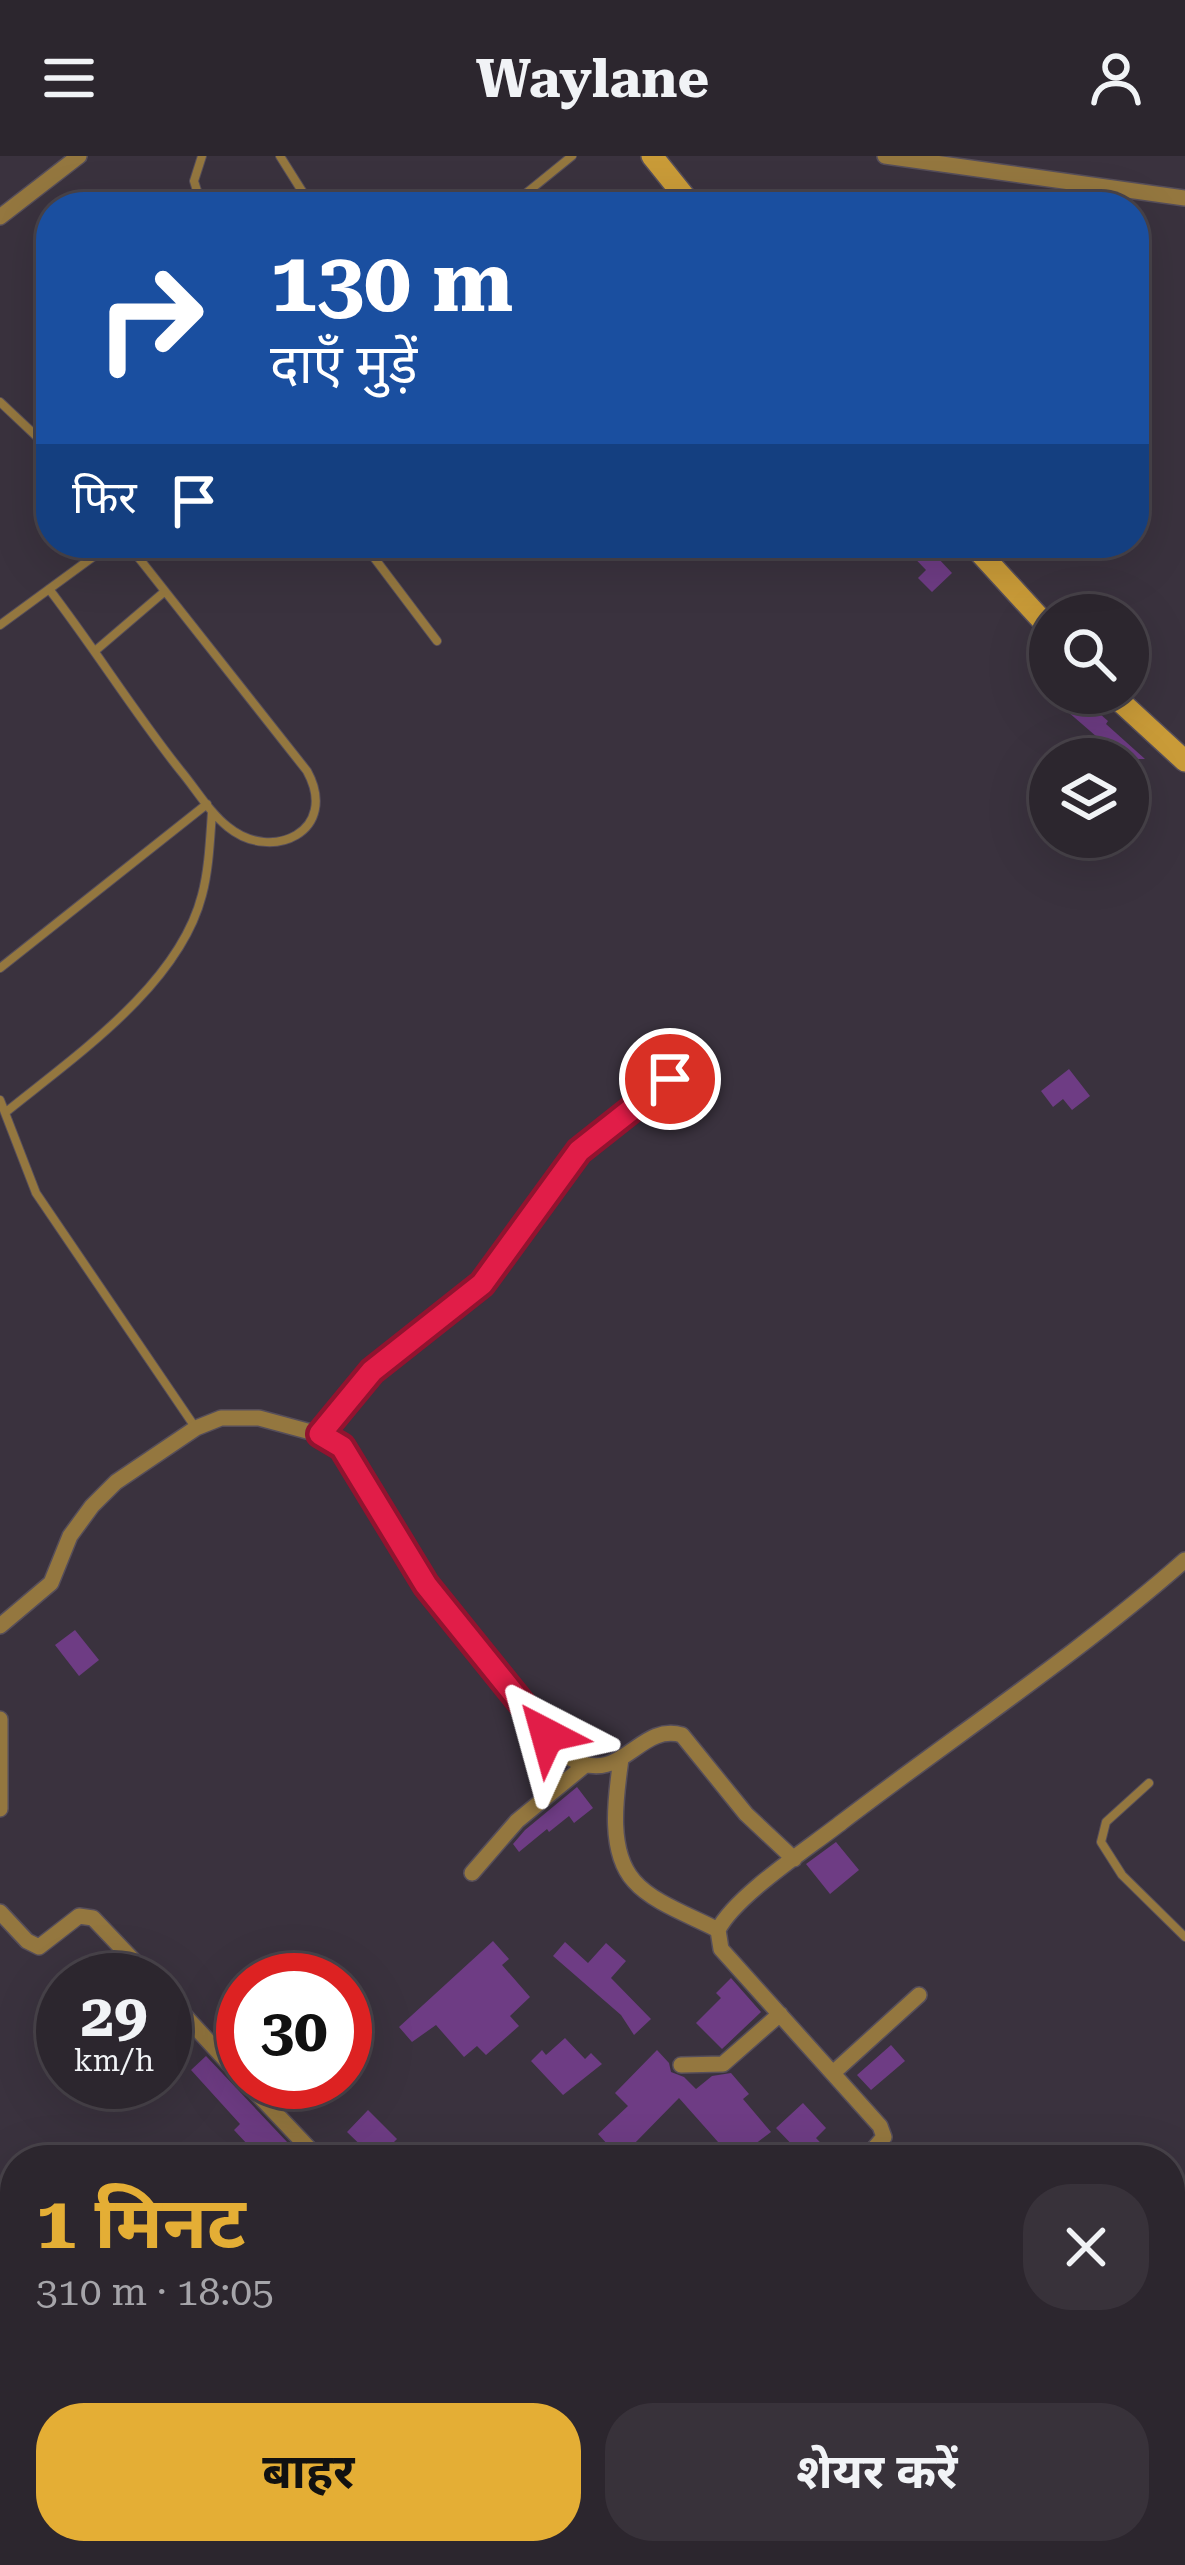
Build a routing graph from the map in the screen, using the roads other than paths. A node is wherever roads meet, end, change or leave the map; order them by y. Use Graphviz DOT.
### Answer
graph roads {
  1 [pos="79,156"];
  2 [pos="202,156"];
  3 [pos="280,156"];
  4 [pos="572,156"];
  5 [pos="652,156"];
  6 [pos="885,156"];
  7 [pos="197,192"];
  8 [pos="303,192"];
  9 [pos="528,192"];
  10 [pos="681,192"];
  11 [pos="1142,192"];
  12 [pos="1149,193"];
  13 [pos="1185,198"];
  14 [pos="0,217"];
  15 [pos="0,402"];
  16 [pos="36,436"];
  17 [pos="92,558"];
  18 [pos="138,558"];
  19 [pos="374,558"];
  20 [pos="985,558"];
  21 [pos="49,590"];
  22 [pos="164,592"];
  23 [pos="1029,606"];
  24 [pos="0,625"];
  25 [pos="437,641"];
  26 [pos="95,651"];
  27 [pos="1134,714"];
  28 [pos="1185,761"];
  29 [pos="210,808"];
  30 [pos="0,968"];
  31 [pos="670,1079"];
  32 [pos="0,1100"];
  33 [pos="7,1112"];
  34 [pos="196,1428"];
  35 [pos="320,1434"];
  36 [pos="1185,1560"];
  37 [pos="0,1626"];
  38 [pos="0,1719"];
  39 [pos="621,1759"];
  40 [pos="584,1766"];
  41 [pos="1149,1783"];
  42 [pos="0,1809"];
  43 [pos="794,1859"];
  44 [pos="472,1873"];
  45 [pos="0,1912"];
  46 [pos="718,1930"];
  47 [pos="1185,1937"];
  48 [pos="126,1953"];
  49 [pos="919,1995"];
  50 [pos="780,2014"];
  51 [pos="192,2023"];
  52 [pos="216,2050"];
  53 [pos="681,2065"];
  54 [pos="833,2073"];
  55 [pos="272,2109"];
  56 [pos="306,2145"];
  57 [pos="880,2145"];
  1 -- 14 [label="street"];
  2 -- 7 [label="lane"];
  3 -- 8 [label="lane"];
  4 -- 9 [label="lane"];
  5 -- 10 [label="street"];
  6 -- 11 [label="street"];
  12 -- 13 [label="street"];
  15 -- 16 [label="lane"];
  17 -- 21 [label="lane"];
  18 -- 22 [label="lane"];
  19 -- 25 [label="lane"];
  20 -- 23 [label="street"];
  21 -- 24 [label="lane"];
  21 -- 26 [label="lane"];
  22 -- 26 [label="lane"];
  22 -- 29 [label="lane"];
  26 -- 29 [label="lane"];
  27 -- 28 [label="street"];
  29 -- 30 [label="lane"];
  29 -- 33 [label="lane"];
  31 -- 35 [label="lane"];
  32 -- 33 [label="lane"];
  33 -- 34 [label="lane"];
  34 -- 35 [label="street"];
  34 -- 37 [label="street"];
  35 -- 40 [label="street"];
  36 -- 43 [label="street"];
  38 -- 42 [label="street"];
  39 -- 40 [label="street"];
  39 -- 43 [label="street"];
  39 -- 46 [label="street"];
  40 -- 44 [label="street"];
  41 -- 47 [label="lane"];
  43 -- 46 [label="street"];
  45 -- 48 [label="street"];
  46 -- 50 [label="street"];
  49 -- 54 [label="street"];
  50 -- 53 [label="street"];
  50 -- 54 [label="street"];
  51 -- 52 [label="street"];
  54 -- 57 [label="street"];
  55 -- 56 [label="street"];
}
